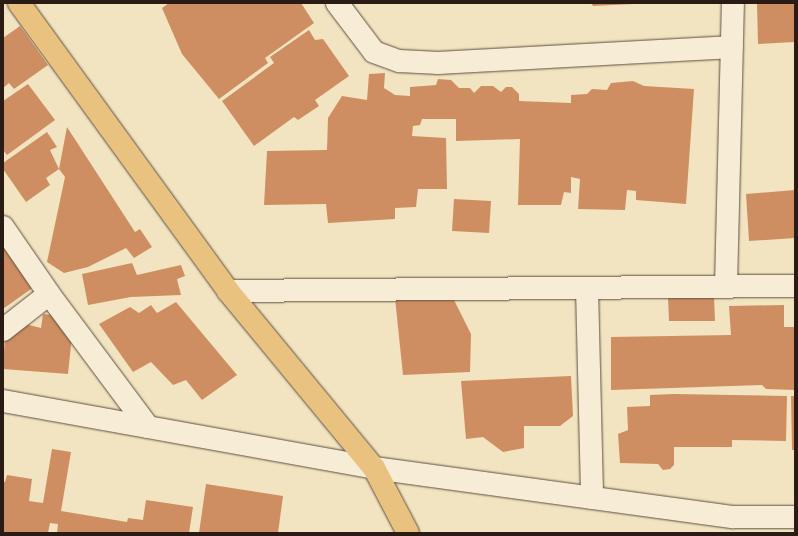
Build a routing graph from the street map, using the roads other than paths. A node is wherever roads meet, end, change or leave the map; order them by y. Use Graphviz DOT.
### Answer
graph roads {
  1 [pos="19,3"];
  2 [pos="337,3"];
  3 [pos="733,3"];
  4 [pos="732,47"];
  5 [pos="3,227"];
  6 [pos="726,286"];
  7 [pos="795,286"];
  8 [pos="587,288"];
  9 [pos="228,291"];
  10 [pos="49,294"];
  11 [pos="3,330"];
  12 [pos="3,401"];
  13 [pos="148,427"];
  14 [pos="374,468"];
  15 [pos="592,498"];
  16 [pos="795,517"];
  17 [pos="408,533"];
  1 -- 9 [label="main road"];
  2 -- 4 [label="street"];
  3 -- 4 [label="street"];
  4 -- 6 [label="street"];
  5 -- 10 [label="street"];
  6 -- 7 [label="street"];
  6 -- 8 [label="street"];
  8 -- 9 [label="street"];
  8 -- 15 [label="street"];
  9 -- 14 [label="main road"];
  10 -- 11 [label="street"];
  10 -- 13 [label="street"];
  12 -- 13 [label="street"];
  13 -- 14 [label="street"];
  14 -- 15 [label="street"];
  14 -- 17 [label="main road"];
  15 -- 16 [label="street"];
}
